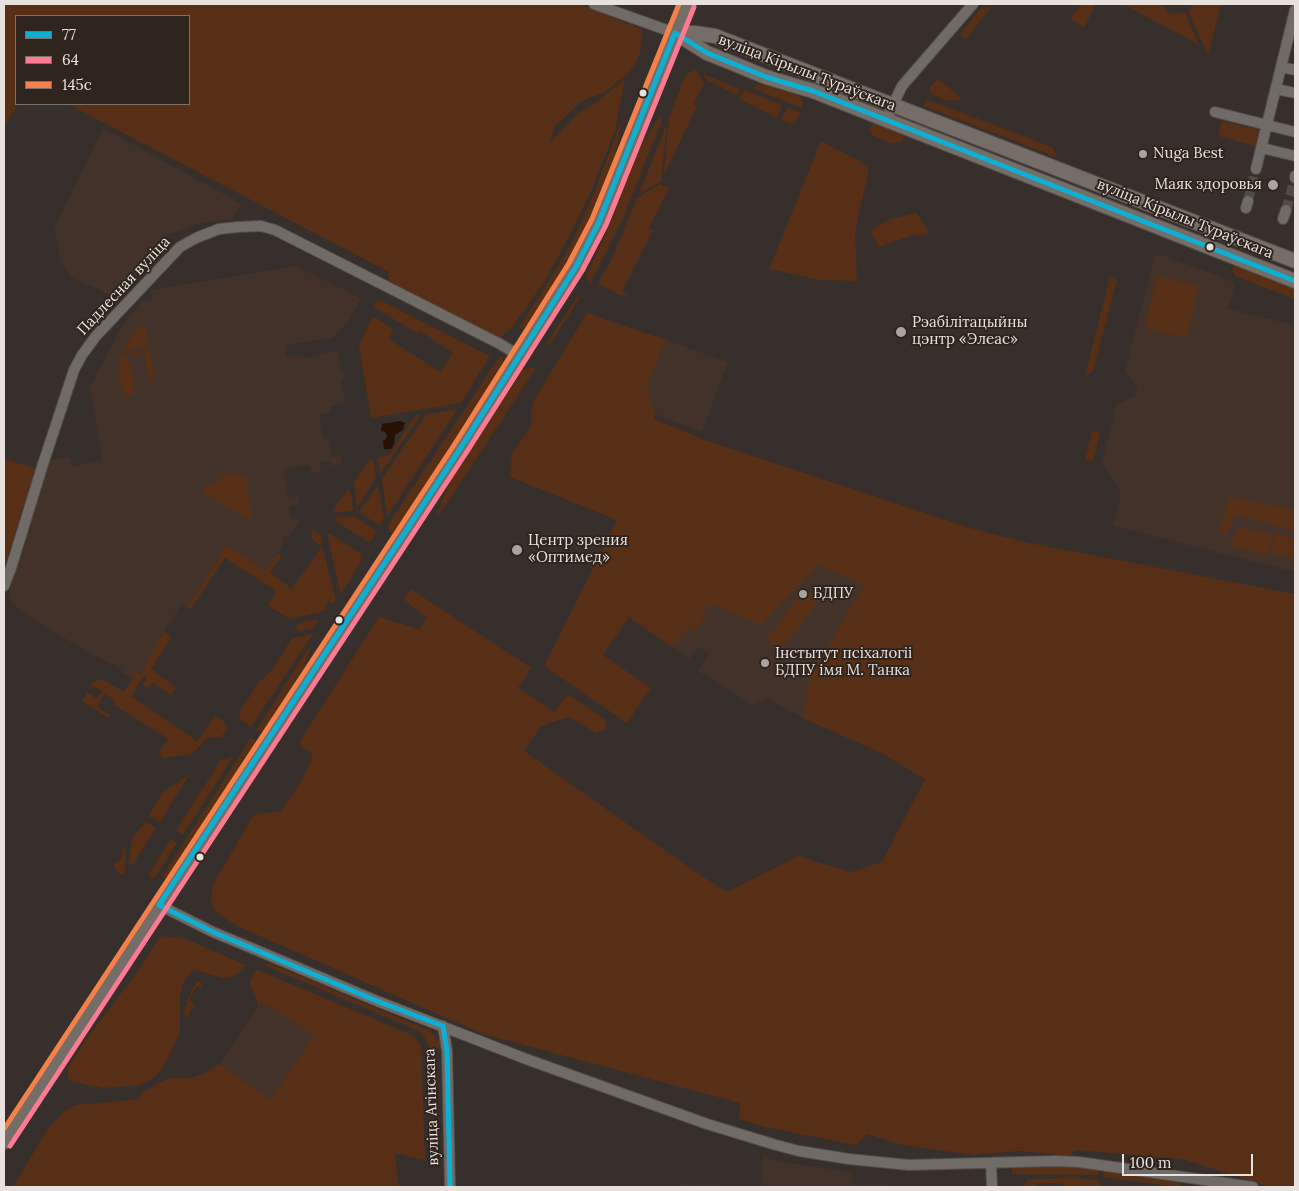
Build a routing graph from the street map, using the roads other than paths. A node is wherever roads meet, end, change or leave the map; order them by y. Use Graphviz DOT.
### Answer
graph roads {
  1 [pos="594,4"];
  2 [pos="687,4"];
  3 [pos="973,4"];
  4 [pos="1295,10"];
  5 [pos="1293,30"];
  6 [pos="675,33"];
  7 [pos="1281,67"];
  8 [pos="1295,70"];
  9 [pos="1276,89"];
  10 [pos="1295,93"];
  11 [pos="893,104"];
  12 [pos="1215,112"];
  13 [pos="886,120"];
  14 [pos="1267,125"];
  15 [pos="1295,132"];
  16 [pos="1262,148"];
  17 [pos="1295,156"];
  18 [pos="1256,169"];
  19 [pos="1295,261"];
  20 [pos="1295,280"];
  21 [pos="520,356"];
  22 [pos="4,586"];
  23 [pos="159,905"];
  24 [pos="443,1026"];
  25 [pos="4,1142"];
  26 [pos="991,1164"];
  27 [pos="1197,1184"];
  28 [pos="450,1187"];
  29 [pos="992,1187"];
  30 [pos="1253,1187"];
  1 -- 6 [label="street"];
  2 -- 6 [label="main road"];
  3 -- 11 [label="street"];
  4 -- 5 [label="street"];
  5 -- 7 [label="street"];
  6 -- 11 [label="main road, вуліца Кірылы Тураўскага"];
  6 -- 13 [label="main road, вуліца Кірылы Тураўскага"];
  6 -- 21 [label="main road"];
  7 -- 8 [label="street"];
  7 -- 9 [label="street"];
  9 -- 10 [label="street"];
  9 -- 14 [label="street"];
  11 -- 13 [label="street"];
  11 -- 19 [label="main road, вуліца Кірылы Тураўскага"];
  12 -- 14 [label="street"];
  13 -- 20 [label="main road, вуліца Кірылы Тураўскага"];
  14 -- 15 [label="street"];
  14 -- 16 [label="street"];
  16 -- 17 [label="street"];
  16 -- 18 [label="street"];
  21 -- 22 [label="street, Падлесная вуліца"];
  21 -- 23 [label="main road"];
  23 -- 24 [label="street"];
  23 -- 25 [label="main road"];
  24 -- 26 [label="street"];
  24 -- 28 [label="street, вуліца Агінскага"];
  26 -- 27 [label="street"];
  26 -- 29 [label="street"];
  27 -- 30 [label="street"];
}
